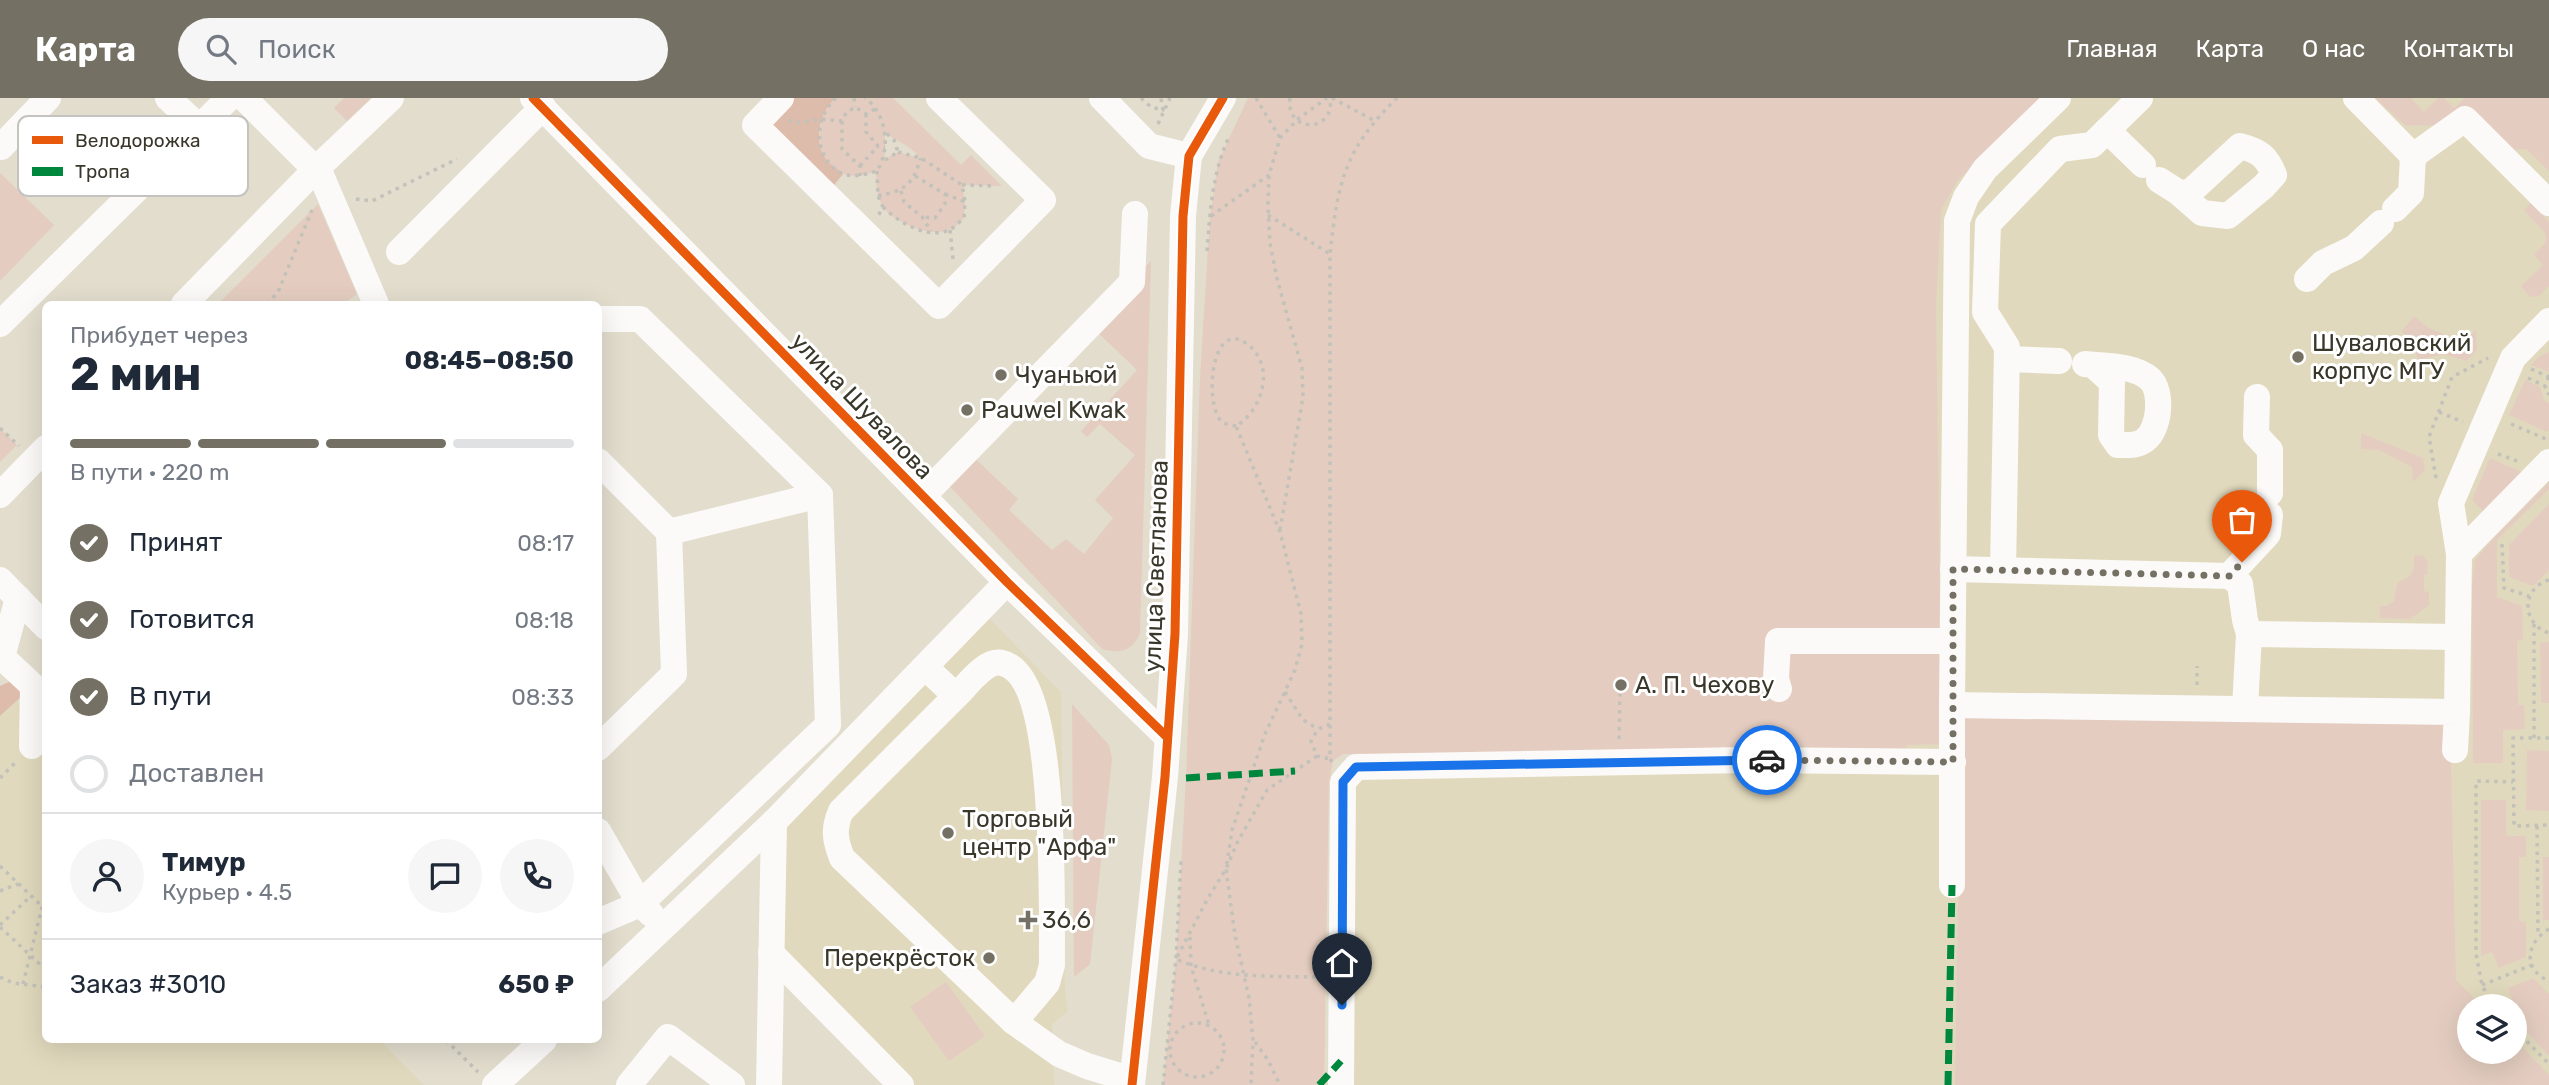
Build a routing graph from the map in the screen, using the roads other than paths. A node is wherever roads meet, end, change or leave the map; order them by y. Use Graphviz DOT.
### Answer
graph roads {
  1 [pos="48,98"];
  2 [pos="168,98"];
  3 [pos="229,98"];
  4 [pos="244,98"];
  5 [pos="391,98"];
  6 [pos="939,98"];
  7 [pos="1102,98"];
  8 [pos="1223,98"];
  9 [pos="2058,98"];
  10 [pos="2140,98"];
  11 [pos="2356,98"];
  12 [pos="548,104"];
  13 [pos="774,105"];
  14 [pos="31,116"];
  15 [pos="187,116"];
  16 [pos="210,116"];
  17 [pos="18,129"];
  18 [pos="2107,130"];
  19 [pos="1,147"];
  20 [pos="1189,156"];
  21 [pos="2413,156"];
  22 [pos="318,172"];
  23 [pos="2160,179"];
  24 [pos="129,196"];
  25 [pos="2549,203"];
  26 [pos="1135,214"];
  27 [pos="399,252"];
  28 [pos="2307,279"];
  29 [pos="187,301"];
  30 [pos="375,301"];
  31 [pos="602,318"];
  32 [pos="2549,321"];
  33 [pos="0,324"];
  34 [pos="2007,359"];
  35 [pos="2079,363"];
  36 [pos="2257,397"];
  37 [pos="2545,445"];
  38 [pos="42,452"];
  39 [pos="602,465"];
  40 [pos="0,495"];
  41 [pos="820,495"];
  42 [pos="923,496"];
  43 [pos="669,532"];
  44 [pos="2459,554"];
  45 [pos="1953,569"];
  46 [pos="2003,570"];
  47 [pos="2230,576"];
  48 [pos="1007,582"];
  49 [pos="9,589"];
  50 [pos="42,622"];
  51 [pos="2249,634"];
  52 [pos="2456,637"];
  53 [pos="1952,641"];
  54 [pos="925,667"];
  55 [pos="1779,690"];
  56 [pos="956,696"];
  57 [pos="1952,705"];
  58 [pos="2245,708"];
  59 [pos="2457,712"];
  60 [pos="1167,737"];
  61 [pos="602,744"];
  62 [pos="32,746"];
  63 [pos="2455,750"];
  64 [pos="1953,762"];
  65 [pos="774,822"];
  66 [pos="602,838"];
  67 [pos="1952,885"];
  68 [pos="640,904"];
  69 [pos="602,920"];
  70 [pos="666,927"];
  71 [pos="771,953"];
  72 [pos="602,985"];
  73 [pos="1014,1021"];
  74 [pos="540,1043"];
  75 [pos="490,1082"];
  76 [pos="1132,1082"];
  77 [pos="629,1085"];
  78 [pos="732,1085"];
  79 [pos="769,1085"];
  80 [pos="901,1085"];
  81 [pos="1341,1085"];
  1 -- 14 [label="street"];
  2 -- 15 [label="street"];
  3 -- 16 [label="street"];
  4 -- 22 [label="street"];
  5 -- 22 [label="street"];
  6 -- 13 [label="street"];
  7 -- 20 [label="street"];
  8 -- 20 [label="street, улица Светланова"];
  9 -- 45 [label="street"];
  10 -- 18 [label="street"];
  11 -- 21 [label="street"];
  12 -- 27 [label="street"];
  12 -- 42 [label="street, улица Шувалова"];
  17 -- 19 [label="street"];
  18 -- 23 [label="street"];
  18 -- 34 [label="street"];
  20 -- 60 [label="street, улица Светланова"];
  21 -- 25 [label="street"];
  21 -- 28 [label="street"];
  22 -- 29 [label="street"];
  22 -- 30 [label="street"];
  24 -- 33 [label="street"];
  26 -- 42 [label="street"];
  31 -- 41 [label="street"];
  32 -- 44 [label="street"];
  34 -- 35 [label="street"];
  34 -- 46 [label="street"];
  36 -- 47 [label="street"];
  37 -- 44 [label="street"];
  38 -- 40 [label="street"];
  39 -- 43 [label="street"];
  41 -- 43 [label="street"];
  41 -- 68 [label="street"];
  42 -- 48 [label="street, улица Шувалова"];
  43 -- 61 [label="street"];
  44 -- 52 [label="street"];
  45 -- 46 [label="street"];
  45 -- 53 [label="street"];
  46 -- 47 [label="street"];
  47 -- 51 [label="street"];
  48 -- 54 [label="street"];
  48 -- 60 [label="street, улица Шувалова"];
  49 -- 50 [label="street"];
  49 -- 62 [label="street"];
  51 -- 52 [label="street"];
  51 -- 58 [label="street"];
  52 -- 59 [label="street"];
  53 -- 55 [label="street"];
  53 -- 57 [label="street"];
  54 -- 56 [label="street"];
  54 -- 65 [label="street"];
  56 -- 73 [label="street"];
  56 -- 73 [label="street"];
  57 -- 58 [label="street"];
  57 -- 64 [label="street"];
  58 -- 59 [label="street"];
  59 -- 63 [label="street"];
  60 -- 76 [label="street, улица Светланова"];
  64 -- 67 [label="street"];
  64 -- 81 [label="street"];
  65 -- 70 [label="street"];
  65 -- 71 [label="street"];
  66 -- 68 [label="street"];
  68 -- 69 [label="street"];
  68 -- 70 [label="street"];
  70 -- 72 [label="street"];
  71 -- 79 [label="street"];
  71 -- 80 [label="street"];
  73 -- 76 [label="street"];
  74 -- 75 [label="street"];
  77 -- 78 [label="street"];
}
